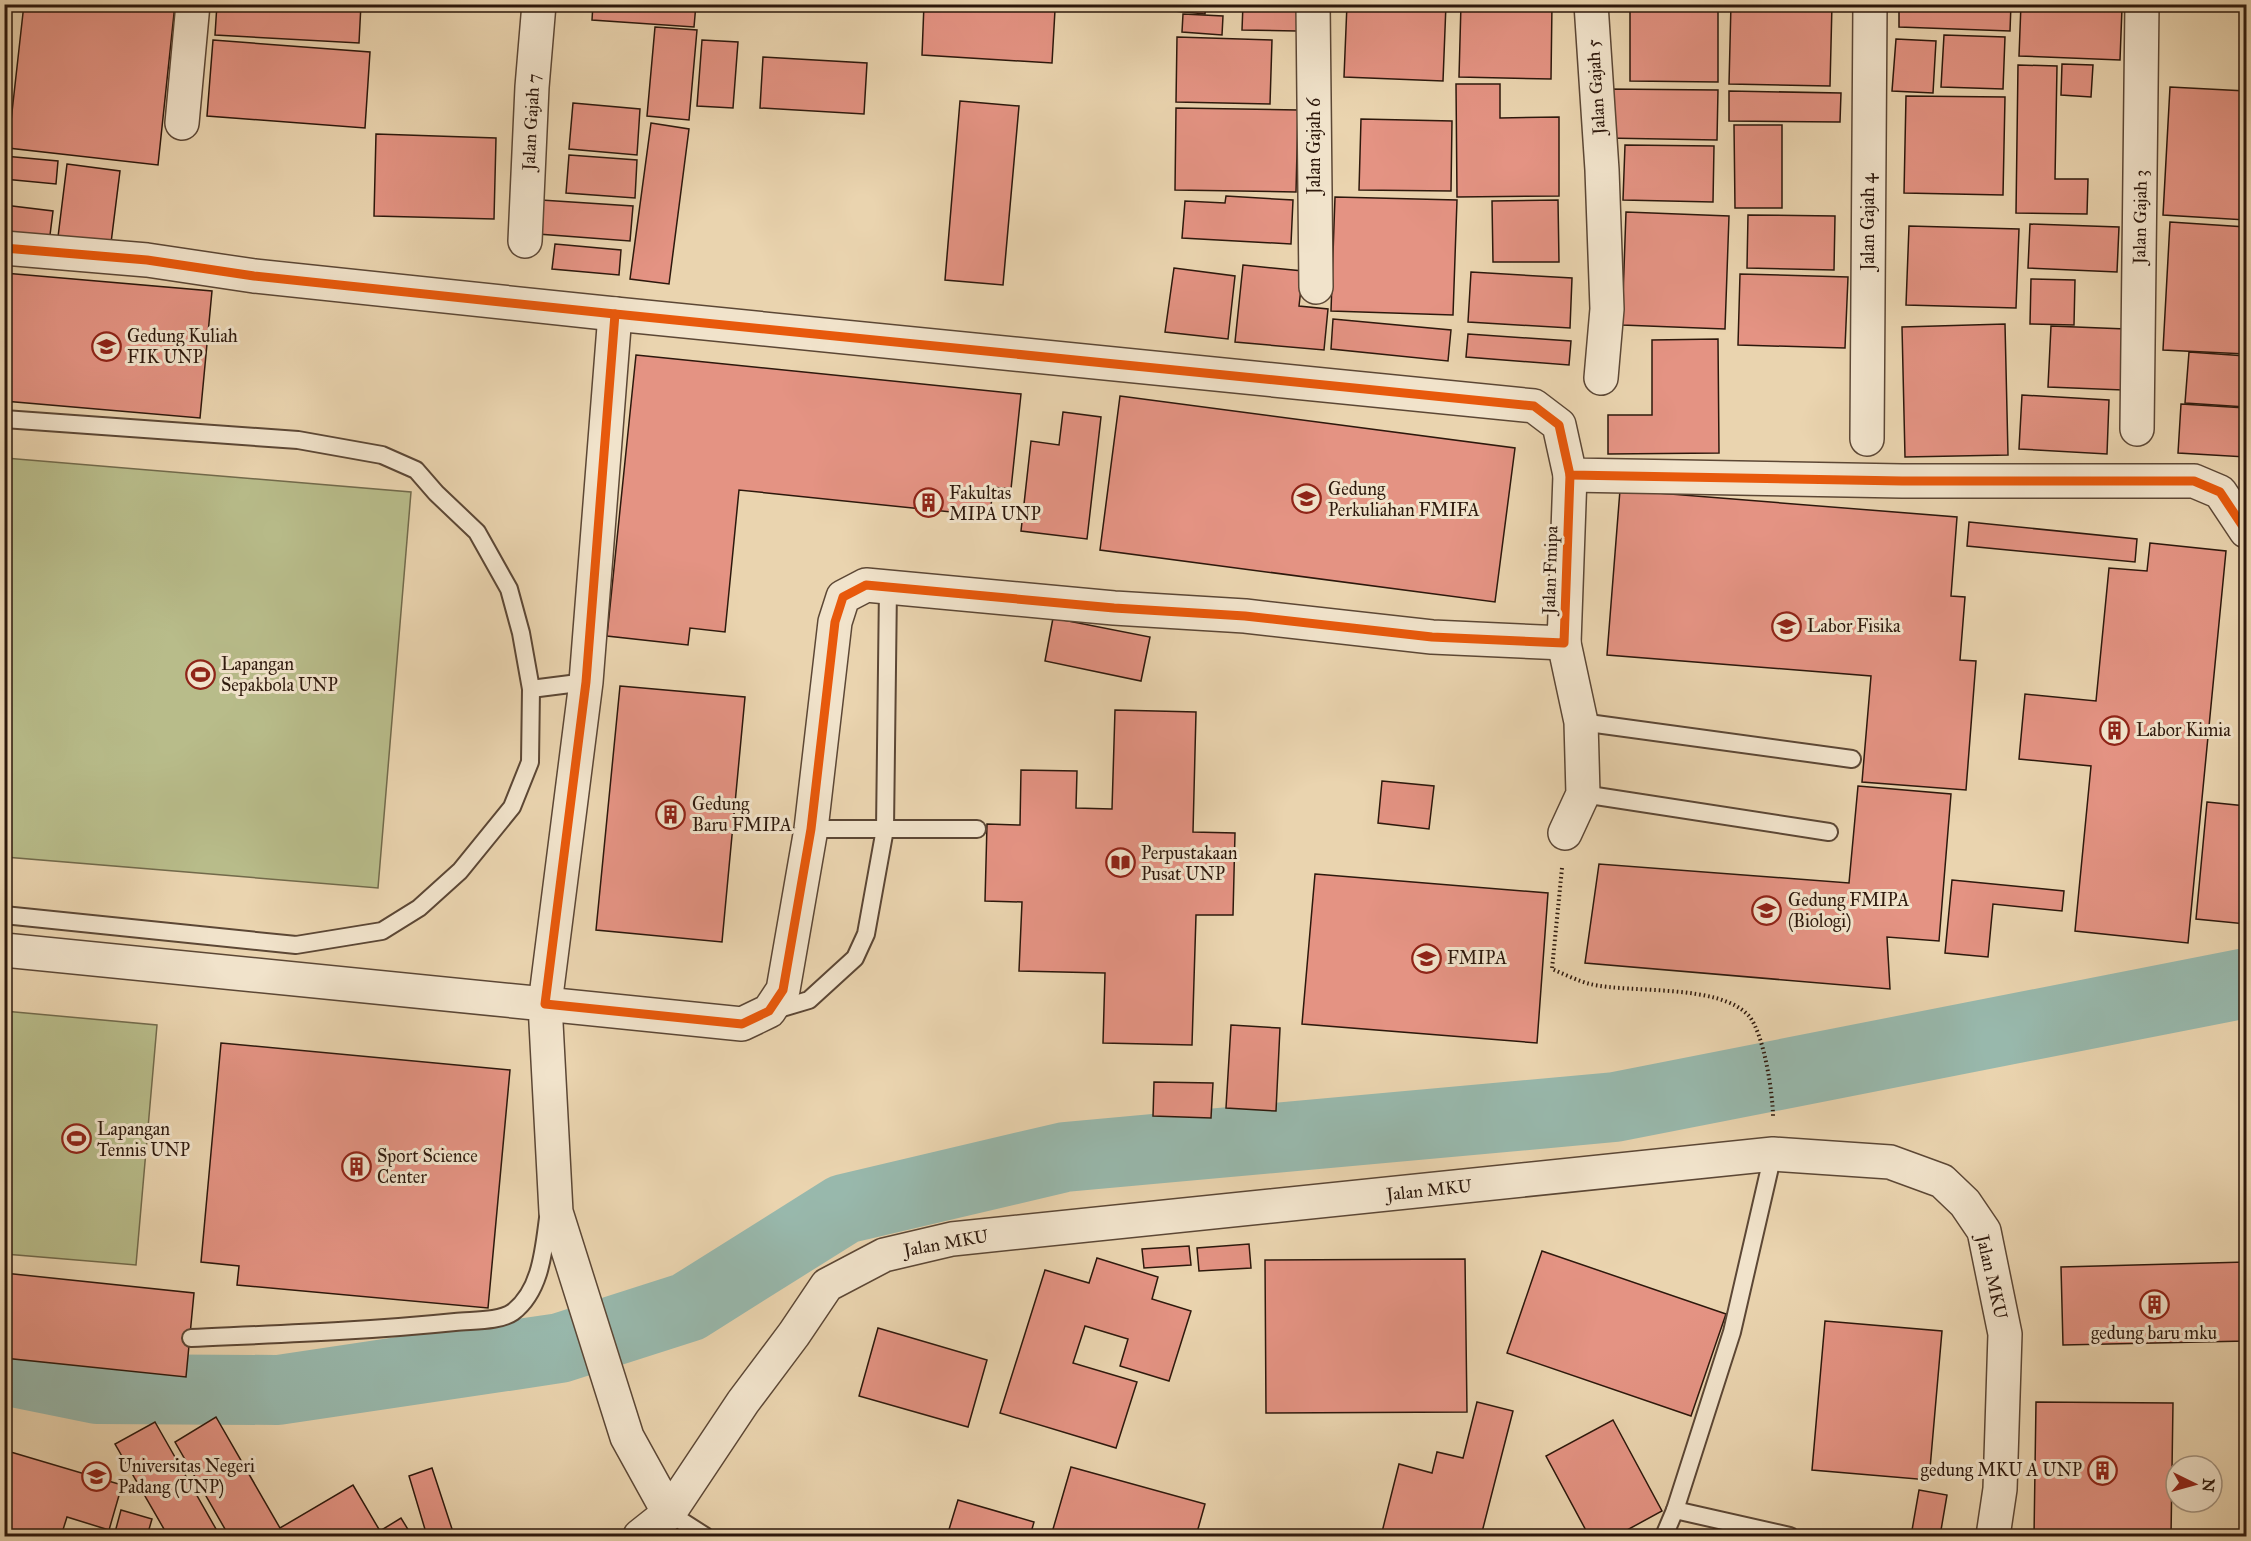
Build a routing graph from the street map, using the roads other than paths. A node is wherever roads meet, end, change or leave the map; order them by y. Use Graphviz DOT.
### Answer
graph roads {
  1 [pos="193,4"];
  2 [pos="539,4"];
  3 [pos="1313,4"];
  4 [pos="1591,4"];
  5 [pos="1870,4"];
  6 [pos="2142,4"];
  7 [pos="182,123"];
  8 [pos="525,241"];
  9 [pos="4,248"];
  10 [pos="1316,287"];
  11 [pos="615,314"];
  12 [pos="1601,378"];
  13 [pos="4,419"];
  14 [pos="2137,429"];
  15 [pos="1867,439"];
  16 [pos="1570,476"];
  17 [pos="2247,531"];
  18 [pos="888,587"];
  19 [pos="1564,643"];
  20 [pos="586,682"];
  21 [pos="531,689"];
  22 [pos="1581,722"];
  23 [pos="1852,759"];
  24 [pos="1582,795"];
  25 [pos="811,829"];
  26 [pos="885,829"];
  27 [pos="977,829"];
  28 [pos="1829,832"];
  29 [pos="1565,833"];
  30 [pos="4,915"];
  31 [pos="4,950"];
  32 [pos="545,1004"];
  33 [pos="769,1011"];
  34 [pos="1773,1154"];
  35 [pos="555,1196"];
  36 [pos="191,1338"];
  37 [pos="1675,1510"];
  38 [pos="669,1513"];
  39 [pos="640,1536"];
  40 [pos="705,1536"];
  41 [pos="1664,1536"];
  42 [pos="1790,1536"];
  43 [pos="1993,1536"];
  1 -- 7 [label="street"];
  2 -- 8 [label="street, Jalan Gajah 7"];
  3 -- 10 [label="street, Jalan Gajah 6"];
  4 -- 12 [label="street, Jalan Gajah 5"];
  5 -- 15 [label="street, Jalan Gajah 4"];
  6 -- 14 [label="street, Jalan Gajah 3"];
  9 -- 11 [label="street, Jalan Fmipa"];
  11 -- 16 [label="street, Jalan Fmipa"];
  11 -- 20 [label="street"];
  13 -- 21 [label="lane"];
  16 -- 17 [label="street"];
  16 -- 19 [label="street, Jalan Fmipa"];
  18 -- 19 [label="street"];
  18 -- 25 [label="street"];
  18 -- 26 [label="lane"];
  19 -- 22 [label="street, Jalan Fmipa"];
  20 -- 21 [label="lane"];
  20 -- 32 [label="street"];
  21 -- 30 [label="lane"];
  22 -- 23 [label="lane"];
  22 -- 24 [label="street, Jalan Fmipa"];
  24 -- 28 [label="lane"];
  24 -- 29 [label="street, Jalan Fmipa"];
  25 -- 26 [label="lane"];
  25 -- 33 [label="street"];
  26 -- 27 [label="lane"];
  26 -- 33 [label="lane"];
  31 -- 32 [label="street"];
  32 -- 33 [label="street"];
  32 -- 35 [label="street"];
  34 -- 37 [label="lane"];
  34 -- 38 [label="street, Jalan MKU"];
  34 -- 43 [label="street, Jalan MKU"];
  35 -- 36 [label="lane"];
  35 -- 38 [label="street"];
  37 -- 41 [label="lane"];
  37 -- 42 [label="lane"];
  38 -- 39 [label="street, Jalan MKU"];
  38 -- 40 [label="lane"];
}
